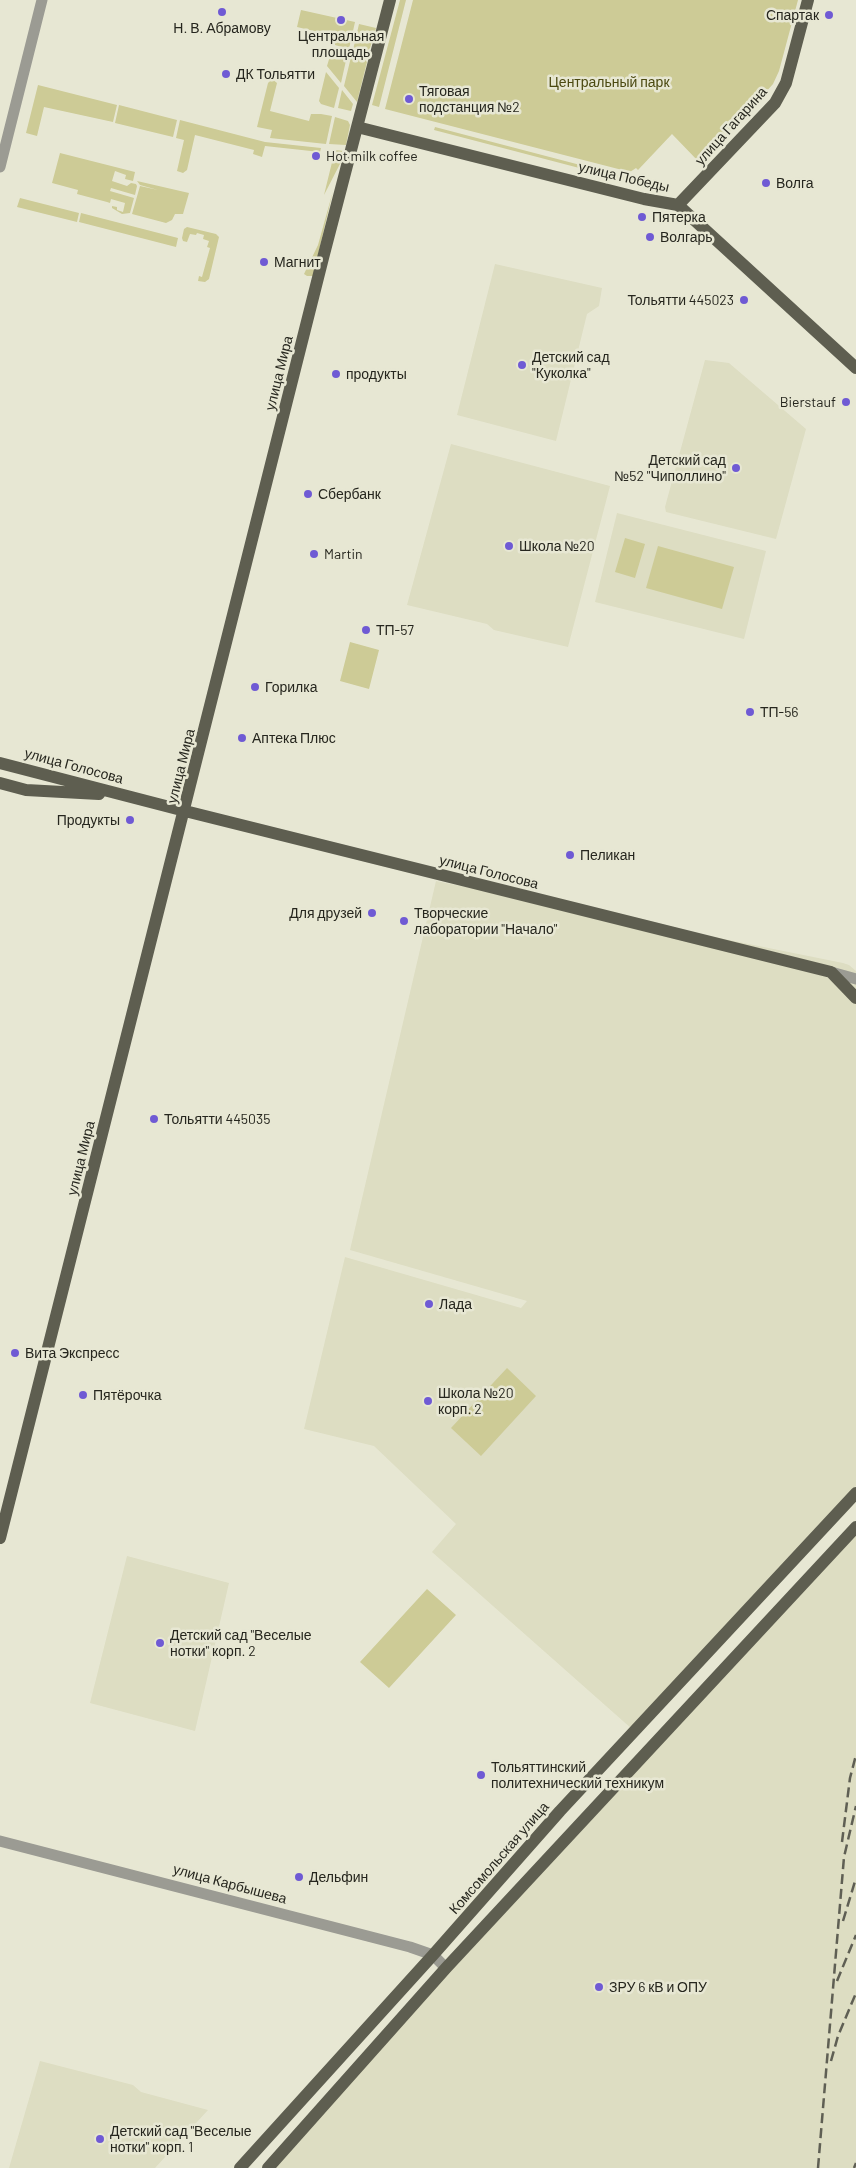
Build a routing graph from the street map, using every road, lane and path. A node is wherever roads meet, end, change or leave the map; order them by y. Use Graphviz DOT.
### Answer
graph roads {
  1 [pos="42,0"];
  2 [pos="390,0"];
  3 [pos="808,0"];
  4 [pos="358,127"];
  5 [pos="0,167"];
  6 [pos="678,205"];
  7 [pos="856,368"];
  8 [pos="0,763"];
  9 [pos="32,771"];
  10 [pos="0,783"];
  11 [pos="26,790"];
  12 [pos="140,799"];
  13 [pos="185,812"];
  14 [pos="831,972"];
  15 [pos="856,979"];
  16 [pos="856,998"];
  17 [pos="856,1493"];
  18 [pos="856,1527"];
  19 [pos="0,1538"];
  20 [pos="783,1571"];
  21 [pos="801,1587"];
  22 [pos="0,1841"];
  23 [pos="433,1955"];
  24 [pos="446,1968"];
  25 [pos="273,2131"];
  26 [pos="288,2146"];
  27 [pos="240,2168"];
  28 [pos="268,2168"];
  1 -- 5 [label="street"];
  2 -- 4 [label="main road, улица Мира"];
  3 -- 6 [label="main road, улица Гагарина"];
  4 -- 6 [label="main road, улица Победы"];
  4 -- 13 [label="main road, улица Мира"];
  6 -- 7 [label="main road, улица Победы"];
  8 -- 9 [label="main road, улица Голосова"];
  9 -- 11 [label="main road"];
  9 -- 12 [label="main road, улица Голосова"];
  10 -- 11 [label="main road, улица Голосова"];
  11 -- 12 [label="main road, улица Голосова"];
  12 -- 13 [label="main road, улица Голосова"];
  13 -- 14 [label="main road, улица Голосова"];
  13 -- 19 [label="main road, улица Мира"];
  14 -- 15 [label="street"];
  14 -- 16 [label="main road"];
  17 -- 20 [label="main road, Комсомольская улица"];
  18 -- 21 [label="main road"];
  20 -- 21 [label="main road"];
  20 -- 23 [label="main road, Комсомольская улица"];
  21 -- 24 [label="main road"];
  22 -- 23 [label="street, улица Карбышева"];
  23 -- 24 [label="street, улица Карбышева"];
  23 -- 25 [label="main road, Комсомольская улица"];
  24 -- 26 [label="main road"];
  25 -- 26 [label="main road"];
  25 -- 27 [label="main road, Комсомольская улица"];
  26 -- 28 [label="main road"];
}
